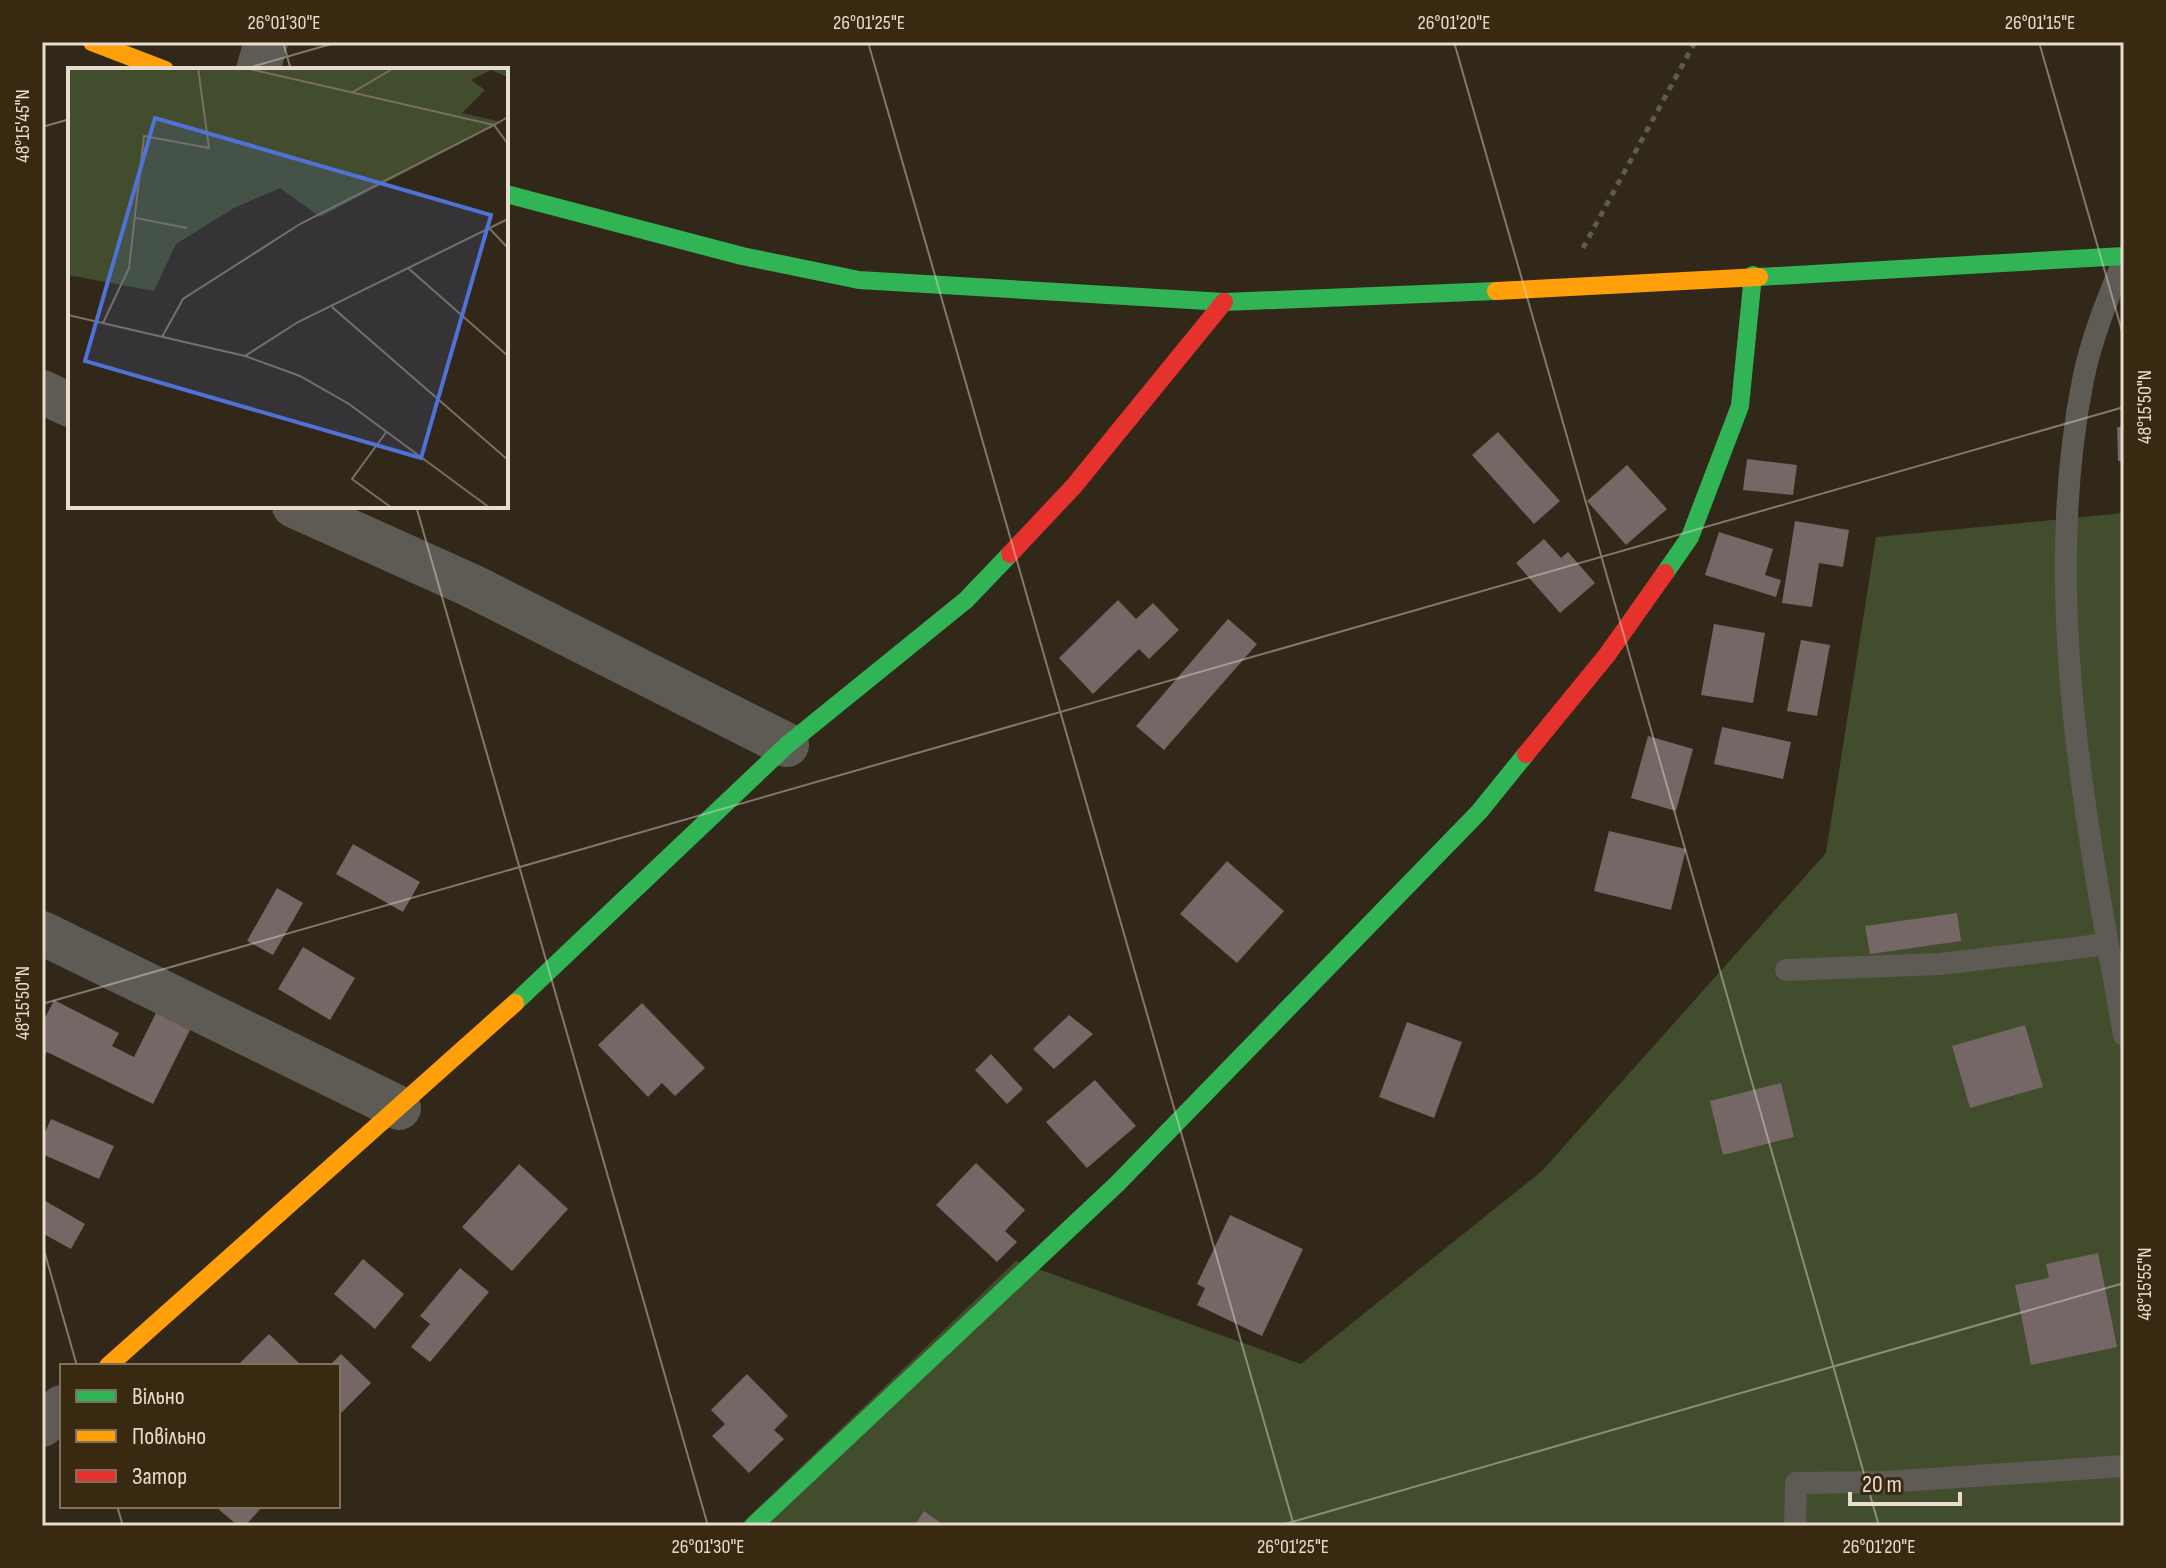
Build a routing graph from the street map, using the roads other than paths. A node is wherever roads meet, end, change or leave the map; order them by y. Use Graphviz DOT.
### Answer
graph roads {
  1 [pos="92,42"];
  2 [pos="266,42"];
  3 [pos="160,68"];
  4 [pos="259,68"];
  5 [pos="508,195"];
  6 [pos="2124,258"];
  7 [pos="1753,275"];
  8 [pos="1224,302"];
  9 [pos="42,392"];
  10 [pos="68,404"];
  11 [pos="298,508"];
  12 [pos="787,745"];
  13 [pos="42,933"];
  14 [pos="2108,944"];
  15 [pos="1786,970"];
  16 [pos="2124,1035"];
  17 [pos="399,1108"];
  18 [pos="110,1364"];
  19 [pos="60,1409"];
  20 [pos="42,1425"];
  21 [pos="2124,1466"];
  22 [pos="753,1526"];
  23 [pos="1795,1526"];
  1 -- 3 [label="street"];
  2 -- 4 [label="street"];
  5 -- 8 [label="street"];
  6 -- 7 [label="street"];
  6 -- 14 [label="lane"];
  7 -- 8 [label="street"];
  7 -- 22 [label="street"];
  8 -- 12 [label="street"];
  9 -- 10 [label="street"];
  11 -- 12 [label="street"];
  12 -- 17 [label="street"];
  13 -- 17 [label="street"];
  14 -- 15 [label="lane"];
  14 -- 16 [label="lane"];
  17 -- 18 [label="street"];
  19 -- 20 [label="street"];
  21 -- 23 [label="lane"];
}
